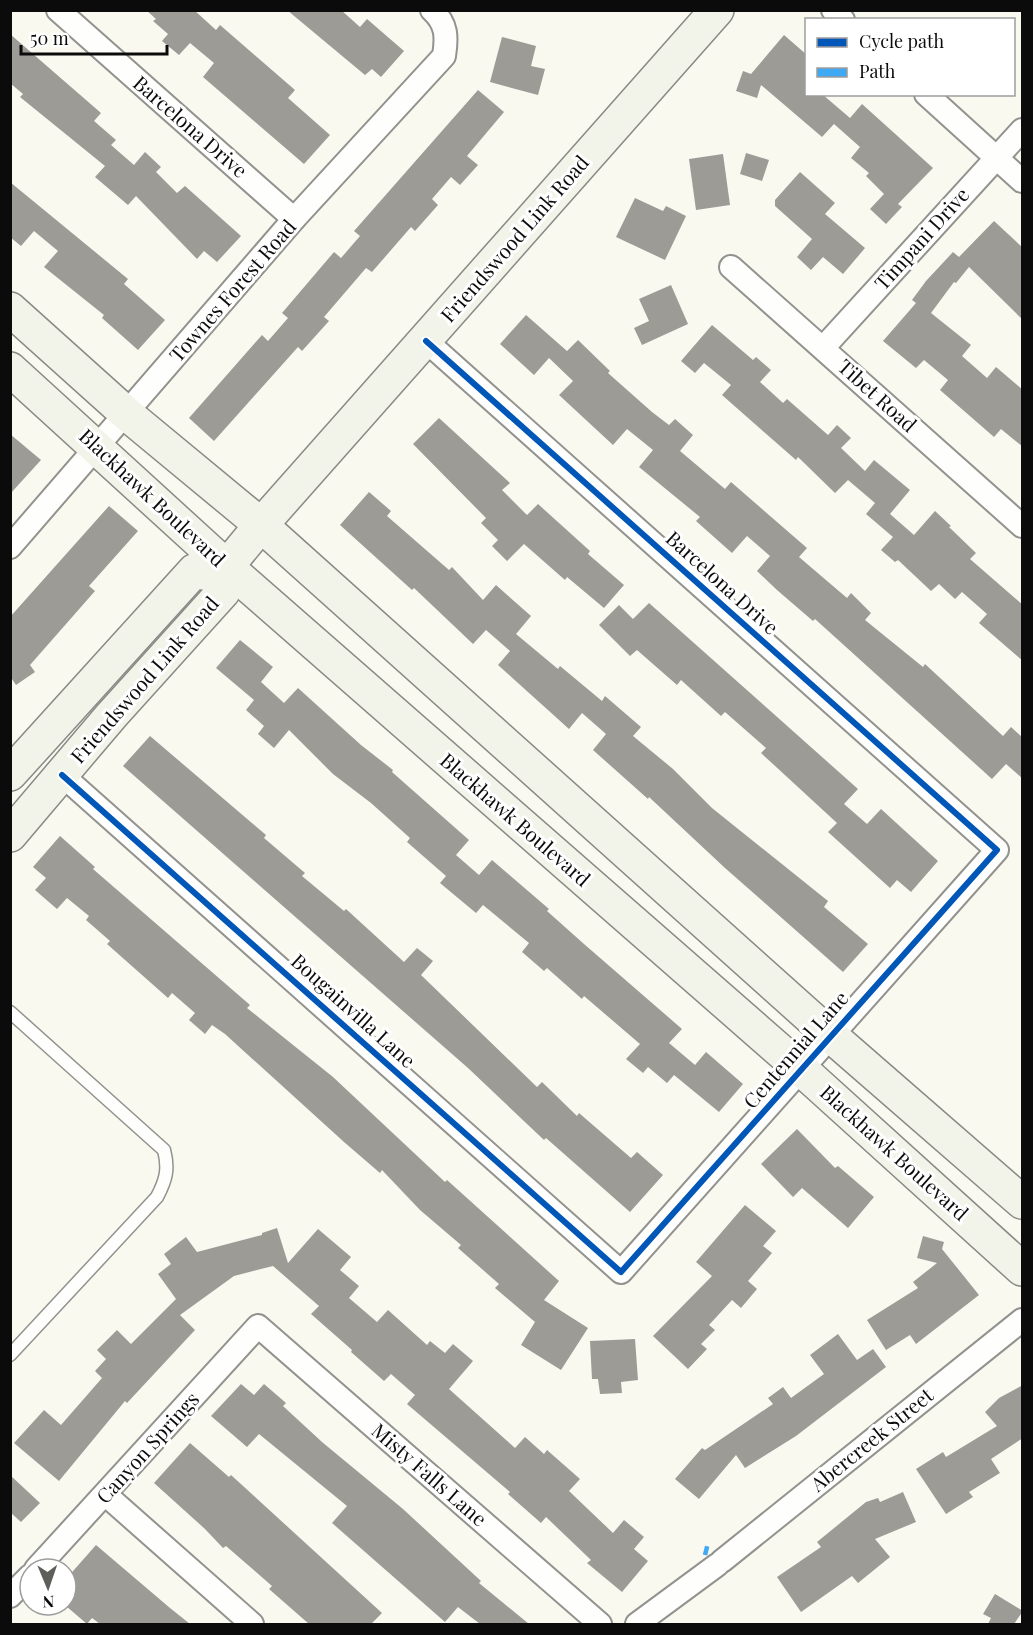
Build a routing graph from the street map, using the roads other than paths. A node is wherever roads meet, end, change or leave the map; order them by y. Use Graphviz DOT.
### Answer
graph roads {
  1 [pos="58,10"];
  2 [pos="432,10"];
  3 [pos="717,10"];
  4 [pos="928,96"];
  5 [pos="1023,130"];
  6 [pos="996,157"];
  7 [pos="1023,181"];
  8 [pos="294,219"];
  9 [pos="732,267"];
  10 [pos="10,309"];
  11 [pos="426,341"];
  12 [pos="823,348"];
  13 [pos="10,369"];
  14 [pos="128,415"];
  15 [pos="99,448"];
  16 [pos="261,525"];
  17 [pos="1023,526"];
  18 [pos="10,547"];
  19 [pos="223,572"];
  20 [pos="496,734"];
  21 [pos="458,771"];
  22 [pos="10,774"];
  23 [pos="62,775"];
  24 [pos="10,835"];
  25 [pos="997,850"];
  26 [pos="10,1012"];
  27 [pos="830,1035"];
  28 [pos="802,1070"];
  29 [pos="1023,1202"];
  30 [pos="1023,1269"];
  31 [pos="621,1272"];
  32 [pos="1023,1320"];
  33 [pos="258,1326"];
  34 [pos="10,1355"];
  35 [pos="106,1495"];
  36 [pos="47,1557"];
  37 [pos="252,1624"];
  38 [pos="600,1624"];
  39 [pos="637,1624"];
  1 -- 8 [label="street, Barcelona Drive"];
  2 -- 8 [label="street, Townes Forest Road"];
  3 -- 11 [label="main road, Friendswood Link Road"];
  4 -- 6 [label="street"];
  5 -- 6 [label="street, Timpani Drive"];
  6 -- 7 [label="street"];
  6 -- 12 [label="street, Timpani Drive"];
  8 -- 14 [label="street, Townes Forest Road"];
  9 -- 12 [label="street, Tibet Road"];
  10 -- 14 [label="main road"];
  11 -- 16 [label="main road, Friendswood Link Road"];
  11 -- 25 [label="street, Barcelona Drive"];
  12 -- 17 [label="street, Tibet Road"];
  13 -- 15 [label="main road, Blackhawk Boulevard"];
  14 -- 15 [label="street, Townes Forest Road"];
  14 -- 16 [label="main road"];
  15 -- 18 [label="street, Townes Forest Road"];
  15 -- 19 [label="main road, Blackhawk Boulevard"];
  16 -- 19 [label="main road, Friendswood Link Road"];
  16 -- 20 [label="main road"];
  19 -- 21 [label="main road, Blackhawk Boulevard"];
  19 -- 22 [label="main road, Friendswood Link Road"];
  19 -- 23 [label="main road, Friendswood Link Road"];
  20 -- 21 [label="main road"];
  20 -- 27 [label="main road"];
  21 -- 28 [label="main road, Blackhawk Boulevard"];
  23 -- 24 [label="main road, Friendswood Link Road"];
  23 -- 31 [label="street, Bougainvilla Lane"];
  25 -- 27 [label="street, Centennial Lane"];
  26 -- 34 [label="lane"];
  27 -- 28 [label="street, Centennial Lane"];
  27 -- 29 [label="main road"];
  28 -- 30 [label="main road, Blackhawk Boulevard"];
  28 -- 31 [label="street, Centennial Lane"];
  32 -- 39 [label="street, Abercreek Street"];
  33 -- 35 [label="street, Canyon Springs"];
  33 -- 38 [label="street, Misty Falls Lane"];
  35 -- 36 [label="street, Canyon Springs"];
  35 -- 37 [label="street"];
}
